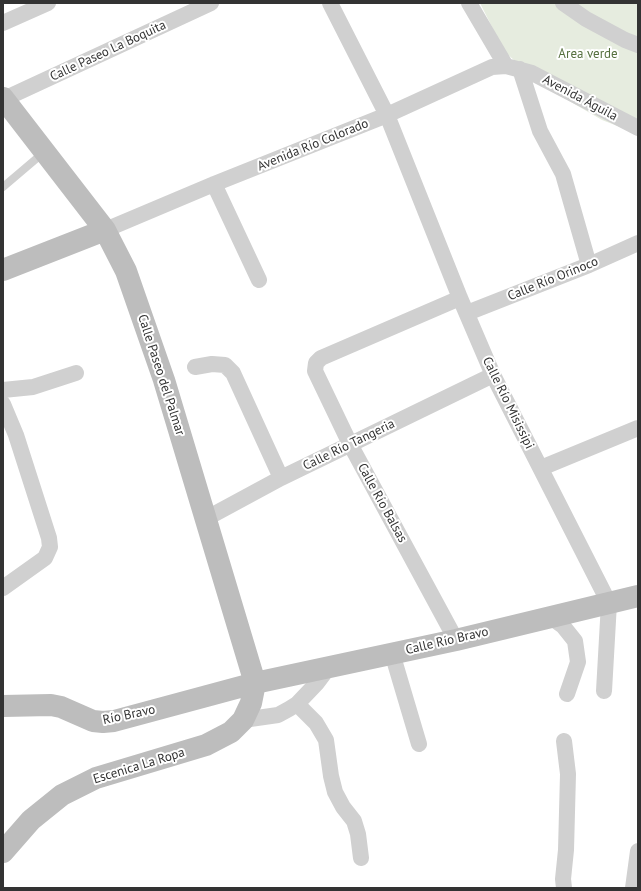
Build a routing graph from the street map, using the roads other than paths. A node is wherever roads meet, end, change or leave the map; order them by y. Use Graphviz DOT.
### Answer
graph roads {
  1 [pos="48,3"];
  2 [pos="212,3"];
  3 [pos="330,3"];
  4 [pos="469,3"];
  5 [pos="563,3"];
  6 [pos="3,23"];
  7 [pos="638,45"];
  8 [pos="513,68"];
  9 [pos="3,98"];
  10 [pos="387,115"];
  11 [pos="638,128"];
  12 [pos="45,152"];
  13 [pos="214,184"];
  14 [pos="3,187"];
  15 [pos="105,230"];
  16 [pos="638,244"];
  17 [pos="589,265"];
  18 [pos="3,270"];
  19 [pos="259,280"];
  20 [pos="460,298"];
  21 [pos="467,313"];
  22 [pos="195,367"];
  23 [pos="76,373"];
  24 [pos="493,375"];
  25 [pos="3,390"];
  26 [pos="3,404"];
  27 [pos="638,428"];
  28 [pos="350,444"];
  29 [pos="541,468"];
  30 [pos="281,478"];
  31 [pos="207,518"];
  32 [pos="3,588"];
  33 [pos="638,596"];
  34 [pos="609,604"];
  35 [pos="550,616"];
  36 [pos="456,640"];
  37 [pos="392,653"];
  38 [pos="330,667"];
  39 [pos="256,683"];
  40 [pos="604,691"];
  41 [pos="567,694"];
  42 [pos="297,704"];
  43 [pos="3,706"];
  44 [pos="243,720"];
  45 [pos="564,742"];
  46 [pos="419,744"];
  47 [pos="638,851"];
  48 [pos="3,852"];
  49 [pos="361,858"];
  50 [pos="564,888"];
  51 [pos="633,888"];
  1 -- 6 [label="street"];
  2 -- 9 [label="street, Calle Paseo La Boquita"];
  3 -- 10 [label="street, Calle Río Misissipi"];
  4 -- 8 [label="street"];
  5 -- 7 [label="street"];
  8 -- 10 [label="street, Avenida Río Colorado"];
  8 -- 11 [label="street, Avenida Águila"];
  8 -- 17 [label="street"];
  9 -- 12 [label="street, Calle Paseo del Palmar"];
  10 -- 13 [label="street, Avenida Río Colorado"];
  10 -- 20 [label="street, Calle Río Misissipi"];
  12 -- 14 [label="lane"];
  12 -- 15 [label="street, Calle Paseo del Palmar"];
  13 -- 15 [label="street, Avenida Río Colorado"];
  13 -- 19 [label="street"];
  15 -- 18 [label="street"];
  15 -- 31 [label="street, Calle Paseo del Palmar"];
  16 -- 17 [label="street, Calle Río Orinoco"];
  17 -- 21 [label="street, Calle Río Orinoco"];
  20 -- 21 [label="street, Calle Río Misissipi"];
  20 -- 28 [label="street, Calle Río Balsas"];
  21 -- 24 [label="street, Calle Río Misissipi"];
  22 -- 30 [label="street"];
  23 -- 25 [label="street"];
  24 -- 28 [label="street, Calle Río Tangeria"];
  24 -- 29 [label="street, Calle Río Misissipi"];
  26 -- 32 [label="street"];
  27 -- 29 [label="street"];
  28 -- 30 [label="street, Calle Río Tangeria"];
  28 -- 36 [label="street, Calle Río Balsas"];
  29 -- 34 [label="street, Calle Río Misissipi"];
  30 -- 31 [label="street, Calle Río Tangeria"];
  31 -- 39 [label="street, Calle Paseo del Palmar"];
  33 -- 34 [label="street, Calle Río Bravo"];
  34 -- 35 [label="street, Calle Río Bravo"];
  34 -- 40 [label="street, Calle Río Misissipi"];
  35 -- 36 [label="street, Calle Río Bravo"];
  35 -- 41 [label="street"];
  36 -- 37 [label="street, Calle Río Bravo"];
  37 -- 38 [label="street, Calle Río Bravo"];
  37 -- 46 [label="street"];
  38 -- 39 [label="street, Calle Río Bravo"];
  38 -- 42 [label="street"];
  39 -- 43 [label="street, Río Bravo"];
  39 -- 44 [label="street"];
  42 -- 44 [label="street"];
  42 -- 49 [label="street"];
  44 -- 48 [label="street, Escenica La Ropa"];
  45 -- 50 [label="street"];
  47 -- 51 [label="street"];
}
